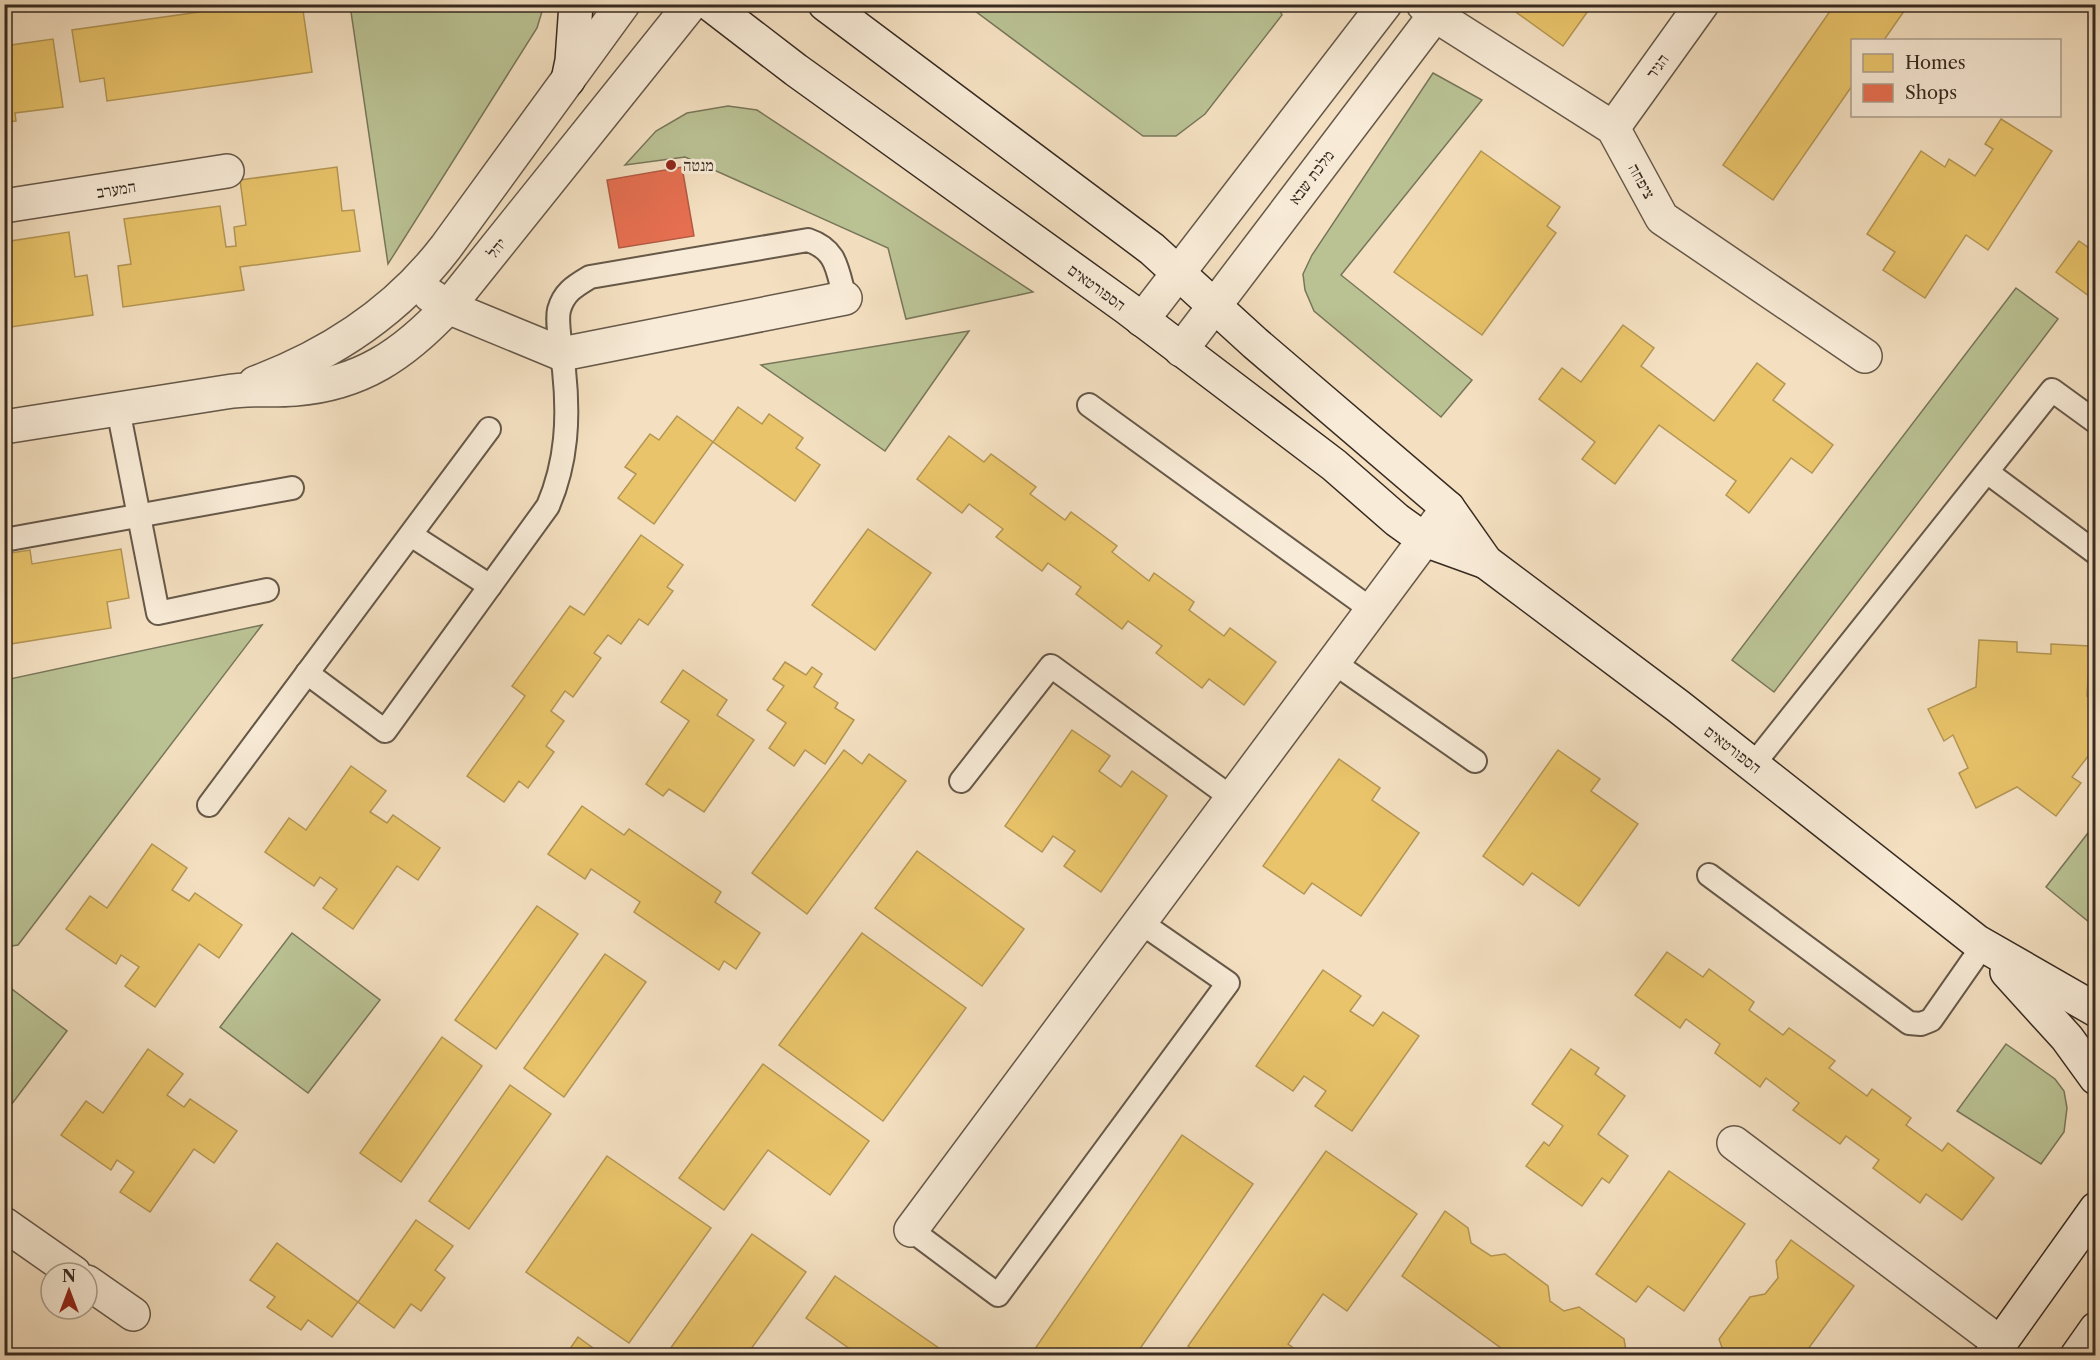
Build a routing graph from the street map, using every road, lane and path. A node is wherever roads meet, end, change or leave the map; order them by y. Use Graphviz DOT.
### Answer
graph roads {
  1 [pos="576,4"];
  2 [pos="623,4"];
  3 [pos="691,4"];
  4 [pos="710,4"];
  5 [pos="825,4"];
  6 [pos="1385,4"];
  7 [pos="1702,4"];
  8 [pos="1433,8"];
  9 [pos="568,80"];
  10 [pos="1613,128"];
  11 [pos="227,171"];
  12 [pos="4,206"];
  13 [pos="1179,272"];
  14 [pos="414,284"];
  15 [pos="845,298"];
  16 [pos="1215,305"];
  17 [pos="448,308"];
  18 [pos="1142,320"];
  19 [pos="1181,350"];
  20 [pos="562,354"];
  21 [pos="1865,356"];
  22 [pos="238,390"];
  23 [pos="1089,405"];
  24 [pos="118,409"];
  25 [pos="2096,422"];
  26 [pos="4,427"];
  27 [pos="489,429"];
  28 [pos="1987,472"];
  29 [pos="292,488"];
  30 [pos="1448,508"];
  31 [pos="139,515"];
  32 [pos="411,535"];
  33 [pos="4,540"];
  34 [pos="1425,540"];
  35 [pos="2096,553"];
  36 [pos="1486,562"];
  37 [pos="490,586"];
  38 [pos="267,591"];
  39 [pos="1372,610"];
  40 [pos="1333,662"];
  41 [pos="307,673"];
  42 [pos="1475,761"];
  43 [pos="1753,765"];
  44 [pos="961,781"];
  45 [pos="1232,798"];
  46 [pos="209,805"];
  47 [pos="1709,875"];
  48 [pos="1140,922"];
  49 [pos="1979,944"];
  50 [pos="2096,1010"];
  51 [pos="2096,1078"];
  52 [pos="1734,1143"];
  53 [pos="2096,1209"];
  54 [pos="4,1224"];
  55 [pos="911,1230"];
  56 [pos="57,1261"];
  57 [pos="99,1290"];
  58 [pos="133,1314"];
  59 [pos="2096,1329"];
  60 [pos="1996,1349"];
  61 [pos="2077,1356"];
  1 -- 9 [label="street"];
  2 -- 9 [label="street, יהל"];
  3 -- 17 [label="street, יהל"];
  4 -- 18 [label="street, הספורטאים"];
  5 -- 13 [label="street, הספורטאים"];
  6 -- 13 [label="street"];
  7 -- 10 [label="street, הגיר"];
  8 -- 10 [label="street, ציפחה"];
  8 -- 16 [label="street, מלכת שבא"];
  9 -- 14 [label="street, יהל"];
  10 -- 21 [label="street, ציפחה"];
  11 -- 12 [label="street, המערב"];
  13 -- 16 [label="street, הספורטאים"];
  13 -- 18 [label="street"];
  14 -- 17 [label="street"];
  14 -- 22 [label="street, יהל"];
  15 -- 20 [label="street"];
  15 -- 20 [label="lane"];
  16 -- 19 [label="street, מלכת שבא"];
  16 -- 30 [label="street, הספורטאים"];
  17 -- 20 [label="street"];
  17 -- 22 [label="street, יהל"];
  18 -- 19 [label="street, הספורטאים"];
  19 -- 34 [label="street, הספורטאים"];
  20 -- 37 [label="lane"];
  22 -- 24 [label="street, יהל"];
  23 -- 39 [label="lane"];
  24 -- 26 [label="street, יהל"];
  24 -- 31 [label="lane"];
  25 -- 28 [label="lane"];
  27 -- 32 [label="lane"];
  28 -- 35 [label="lane"];
  28 -- 43 [label="lane"];
  29 -- 31 [label="lane"];
  30 -- 34 [label="street"];
  30 -- 36 [label="street, הספורטאים"];
  31 -- 33 [label="lane"];
  31 -- 38 [label="lane"];
  32 -- 37 [label="lane"];
  32 -- 41 [label="lane"];
  34 -- 36 [label="street, הספורטאים"];
  34 -- 39 [label="street"];
  36 -- 43 [label="street, הספורטאים"];
  37 -- 41 [label="lane"];
  39 -- 40 [label="street"];
  40 -- 42 [label="lane"];
  40 -- 45 [label="street"];
  41 -- 46 [label="lane"];
  43 -- 49 [label="street, הספורטאים"];
  44 -- 45 [label="lane"];
  45 -- 48 [label="street"];
  47 -- 49 [label="lane"];
  48 -- 55 [label="street"];
  48 -- 55 [label="lane"];
  49 -- 50 [label="street, הספורטאים"];
  49 -- 51 [label="street, הספורטאים"];
  52 -- 60 [label="street"];
  53 -- 60 [label="street"];
  54 -- 56 [label="street"];
  57 -- 58 [label="street"];
  59 -- 61 [label="street"];
}
